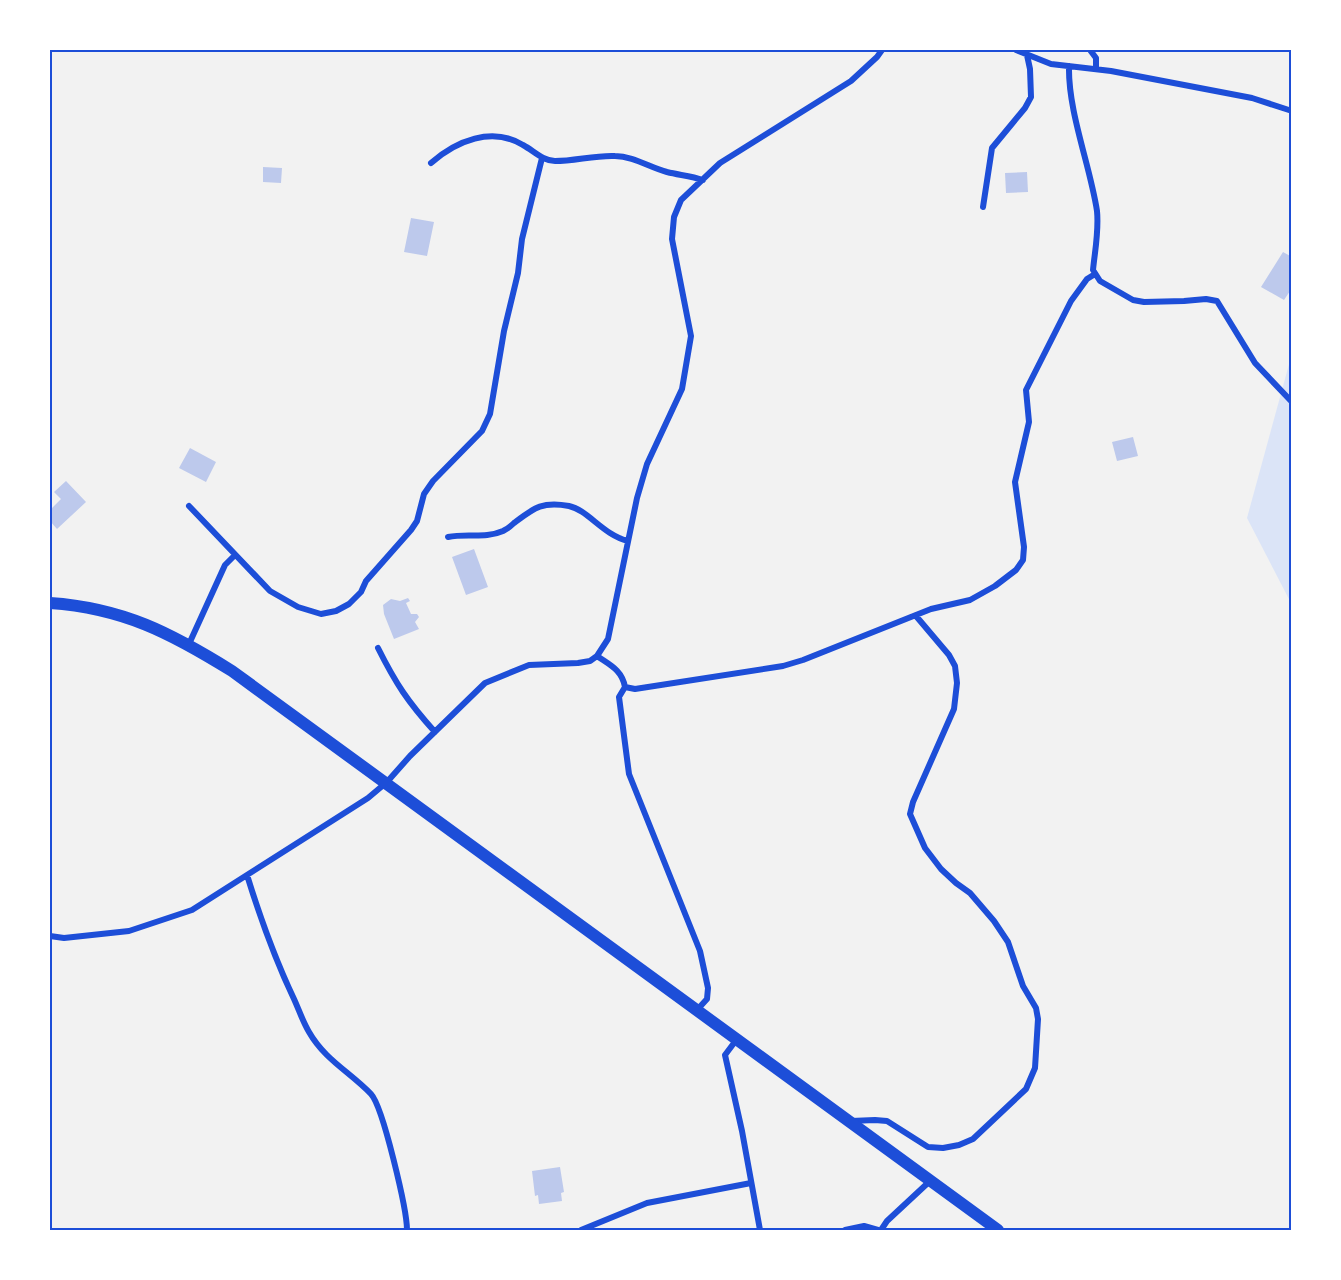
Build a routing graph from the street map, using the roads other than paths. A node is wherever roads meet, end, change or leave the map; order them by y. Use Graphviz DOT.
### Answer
graph roads {
  1 [pos="882,50"];
  2 [pos="1016,50"];
  3 [pos="1090,50"];
  4 [pos="1027,55"];
  5 [pos="1069,66"];
  6 [pos="1096,69"];
  7 [pos="1292,111"];
  8 [pos="542,158"];
  9 [pos="431,163"];
  10 [pos="703,180"];
  11 [pos="983,207"];
  12 [pos="1095,274"];
  13 [pos="1292,402"];
  14 [pos="189,506"];
  15 [pos="448,537"];
  16 [pos="628,541"];
  17 [pos="236,555"];
  18 [pos="50,603"];
  19 [pos="916,616"];
  20 [pos="189,644"];
  21 [pos="378,648"];
  22 [pos="597,656"];
  23 [pos="625,687"];
  24 [pos="435,732"];
  25 [pos="387,782"];
  26 [pos="247,874"];
  27 [pos="50,936"];
  28 [pos="697,1010"];
  29 [pos="737,1039"];
  30 [pos="850,1121"];
  31 [pos="930,1181"];
  32 [pos="751,1183"];
  33 [pos="407,1230"];
  34 [pos="581,1230"];
  35 [pos="759,1230"];
  36 [pos="845,1230"];
  37 [pos="879,1230"];
  38 [pos="998,1230"];
  1 -- 10 [label="street"];
  2 -- 4 [label="street"];
  3 -- 6 [label="street"];
  4 -- 5 [label="street"];
  4 -- 11 [label="street"];
  5 -- 6 [label="street"];
  5 -- 12 [label="street"];
  6 -- 7 [label="street"];
  8 -- 9 [label="street"];
  8 -- 10 [label="street"];
  8 -- 17 [label="street"];
  10 -- 16 [label="street"];
  12 -- 13 [label="street"];
  12 -- 19 [label="street"];
  14 -- 17 [label="street"];
  15 -- 16 [label="street"];
  16 -- 22 [label="street"];
  17 -- 20 [label="street"];
  18 -- 20 [label="main road"];
  19 -- 23 [label="street"];
  19 -- 30 [label="street"];
  20 -- 25 [label="main road"];
  21 -- 24 [label="street"];
  22 -- 23 [label="street"];
  22 -- 24 [label="street"];
  23 -- 28 [label="street"];
  24 -- 25 [label="street"];
  25 -- 26 [label="street"];
  25 -- 28 [label="main road"];
  26 -- 27 [label="street"];
  26 -- 33 [label="street"];
  28 -- 29 [label="main road"];
  29 -- 30 [label="main road"];
  29 -- 32 [label="street"];
  30 -- 31 [label="main road"];
  31 -- 37 [label="street"];
  31 -- 38 [label="main road"];
  32 -- 34 [label="street"];
  32 -- 35 [label="street"];
  36 -- 37 [label="street"];
}
